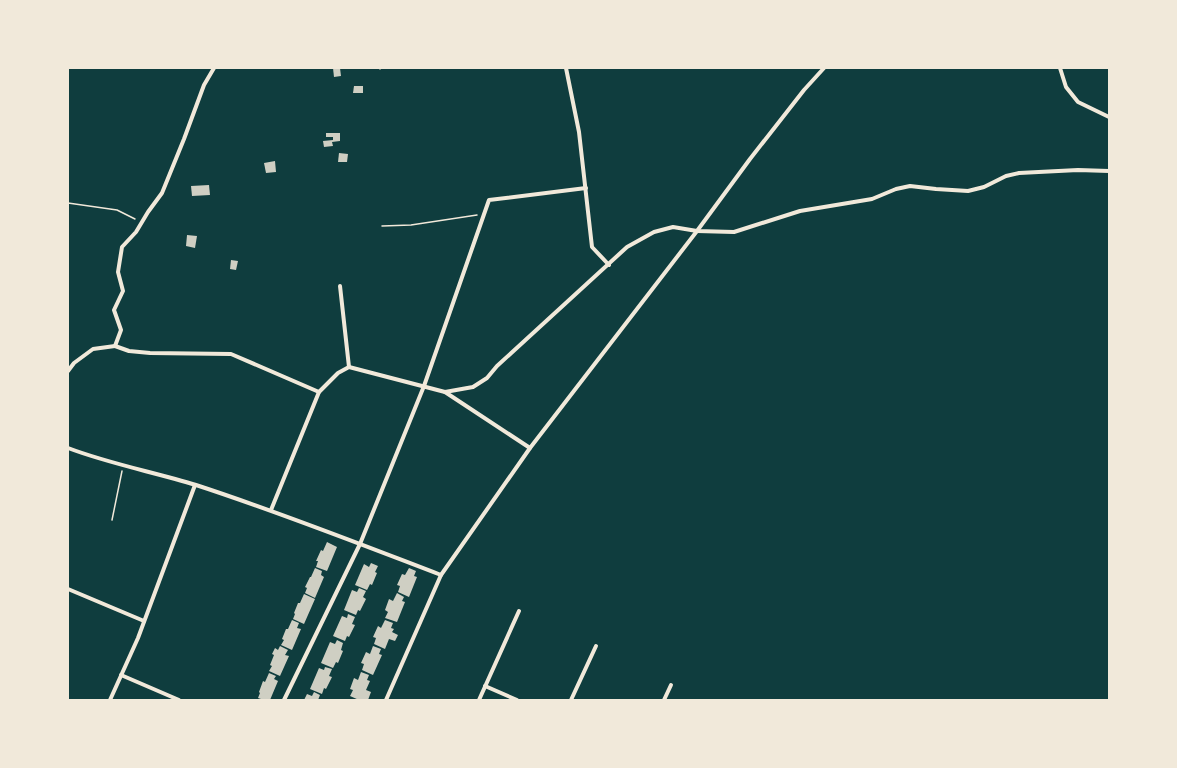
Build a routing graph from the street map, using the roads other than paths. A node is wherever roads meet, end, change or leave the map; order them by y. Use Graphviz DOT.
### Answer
graph roads {
  1 [pos="214,68"];
  2 [pos="566,68"];
  3 [pos="824,68"];
  4 [pos="1060,68"];
  5 [pos="1109,117"];
  6 [pos="1109,171"];
  7 [pos="586,188"];
  8 [pos="697,231"];
  9 [pos="608,265"];
  10 [pos="340,286"];
  11 [pos="115,346"];
  12 [pos="349,367"];
  13 [pos="68,371"];
  14 [pos="424,386"];
  15 [pos="319,392"];
  16 [pos="445,392"];
  17 [pos="68,448"];
  18 [pos="530,448"];
  19 [pos="194,485"];
  20 [pos="271,510"];
  21 [pos="360,544"];
  22 [pos="441,575"];
  23 [pos="68,589"];
  24 [pos="519,611"];
  25 [pos="144,621"];
  26 [pos="596,646"];
  27 [pos="121,675"];
  28 [pos="671,685"];
  29 [pos="485,686"];
  30 [pos="110,700"];
  31 [pos="179,700"];
  32 [pos="284,700"];
  33 [pos="386,700"];
  34 [pos="479,700"];
  35 [pos="517,700"];
  36 [pos="571,700"];
  37 [pos="664,700"];
  1 -- 11 [label="street"];
  2 -- 7 [label="street"];
  3 -- 8 [label="street"];
  4 -- 5 [label="street"];
  6 -- 8 [label="street"];
  7 -- 9 [label="street"];
  7 -- 14 [label="street"];
  8 -- 9 [label="street"];
  8 -- 18 [label="street"];
  9 -- 16 [label="street"];
  10 -- 12 [label="street"];
  11 -- 13 [label="street"];
  11 -- 15 [label="street"];
  12 -- 14 [label="street"];
  12 -- 15 [label="street"];
  14 -- 16 [label="street"];
  14 -- 21 [label="street"];
  15 -- 20 [label="street"];
  16 -- 18 [label="street"];
  17 -- 19 [label="street"];
  18 -- 22 [label="street"];
  19 -- 20 [label="street"];
  19 -- 25 [label="street"];
  20 -- 21 [label="street"];
  21 -- 22 [label="street"];
  21 -- 32 [label="street"];
  22 -- 33 [label="street"];
  23 -- 25 [label="street"];
  24 -- 29 [label="street"];
  25 -- 27 [label="street"];
  26 -- 36 [label="street"];
  27 -- 30 [label="street"];
  27 -- 31 [label="street"];
  28 -- 37 [label="street"];
  29 -- 34 [label="street"];
  29 -- 35 [label="street"];
}
